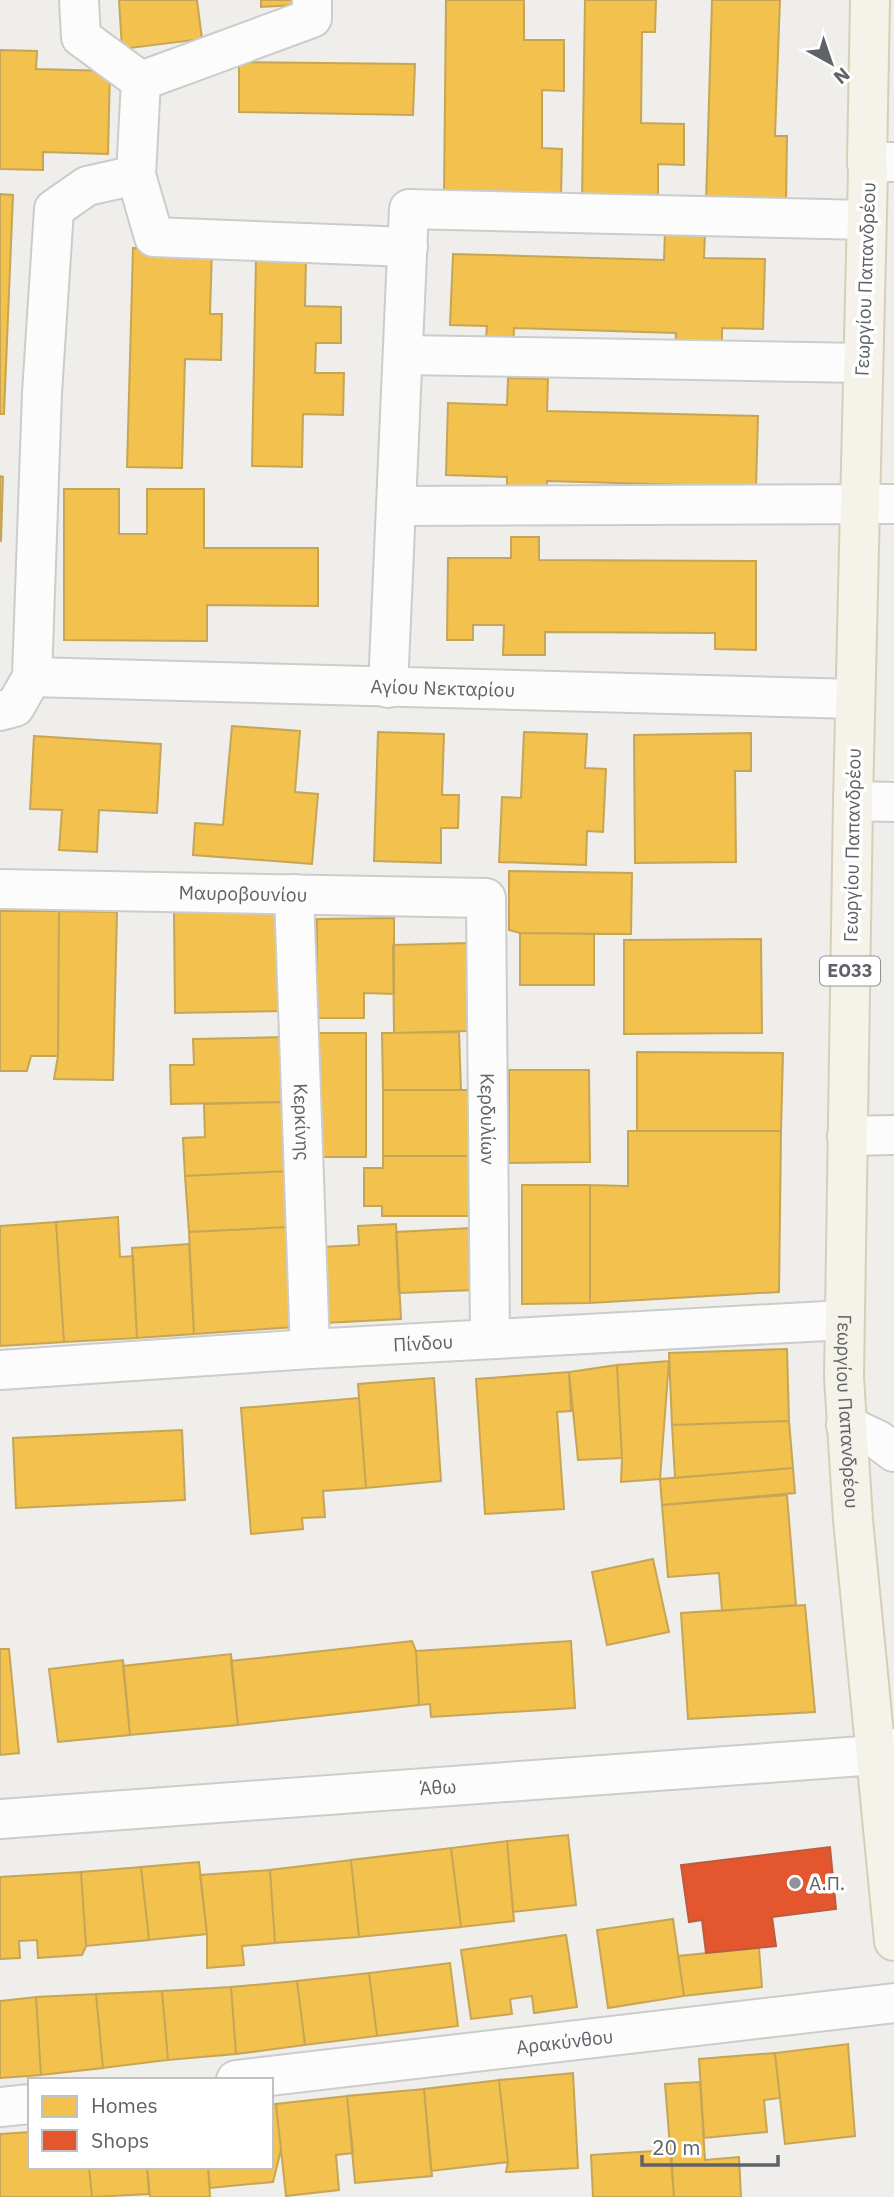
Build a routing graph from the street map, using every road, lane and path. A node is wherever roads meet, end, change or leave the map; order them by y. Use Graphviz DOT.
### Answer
graph roads {
  1 [pos="312,0"];
  2 [pos="870,0"];
  3 [pos="80,18"];
  4 [pos="141,81"];
  5 [pos="880,162"];
  6 [pos="136,174"];
  7 [pos="866,220"];
  8 [pos="408,247"];
  9 [pos="403,355"];
  10 [pos="863,363"];
  11 [pos="877,504"];
  12 [pos="396,506"];
  13 [pos="32,677"];
  14 [pos="388,688"];
  15 [pos="855,699"];
  16 [pos="0,711"];
  17 [pos="853,801"];
  18 [pos="894,802"];
  19 [pos="0,889"];
  20 [pos="294,894"];
  21 [pos="486,898"];
  22 [pos="894,1135"];
  23 [pos="847,1136"];
  24 [pos="844,1320"];
  25 [pos="490,1339"];
  26 [pos="310,1349"];
  27 [pos="0,1370"];
  28 [pos="846,1425"];
  29 [pos="894,1452"];
  30 [pos="885,1751"];
  31 [pos="0,1819"];
  32 [pos="894,1941"];
  33 [pos="894,2003"];
  34 [pos="253,2078"];
  35 [pos="28,2104"];
  36 [pos="0,2107"];
  1 -- 4 [label="street"];
  2 -- 5 [label="main road, Γεωργίου Παπανδρέου / ΕΟ33"];
  3 -- 4 [label="street"];
  4 -- 6 [label="street"];
  5 -- 7 [label="main road, Γεωργίου Παπανδρέου / ΕΟ33"];
  6 -- 8 [label="street"];
  6 -- 13 [label="street"];
  7 -- 8 [label="street"];
  7 -- 10 [label="main road, Γεωργίου Παπανδρέου / ΕΟ33"];
  8 -- 9 [label="street"];
  9 -- 10 [label="street"];
  9 -- 12 [label="street"];
  10 -- 11 [label="main road, Γεωργίου Παπανδρέου / ΕΟ33"];
  11 -- 12 [label="street"];
  11 -- 15 [label="main road, Γεωργίου Παπανδρέου / ΕΟ33"];
  12 -- 14 [label="street"];
  13 -- 14 [label="street, Αγίου Νεκταρίου"];
  13 -- 16 [label="street"];
  14 -- 15 [label="street, Αγίου Νεκταρίου"];
  15 -- 17 [label="main road, Γεωργίου Παπανδρέου / ΕΟ33"];
  17 -- 18 [label="street"];
  17 -- 23 [label="main road, Γεωργίου Παπανδρέου / ΕΟ33"];
  19 -- 20 [label="street, Μαυροβουνίου"];
  20 -- 21 [label="street, Μαυροβουνίου"];
  20 -- 26 [label="street, Κερκίνης"];
  21 -- 25 [label="street, Κερδυλίων"];
  22 -- 23 [label="street"];
  23 -- 24 [label="main road, Γεωργίου Παπανδρέου / ΕΟ33"];
  24 -- 25 [label="street, Πίνδου"];
  24 -- 28 [label="main road, Γεωργίου Παπανδρέου / ΕΟ33"];
  25 -- 26 [label="street, Πίνδου"];
  26 -- 27 [label="street, Πίνδου"];
  28 -- 29 [label="street"];
  28 -- 30 [label="main road, Γεωργίου Παπανδρέου / ΕΟ33"];
  30 -- 31 [label="street, Άθω"];
  30 -- 32 [label="main road, Γεωργίου Παπανδρέου / ΕΟ33"];
  33 -- 34 [label="street, Αρακύνθου"];
  35 -- 36 [label="street"];
}
